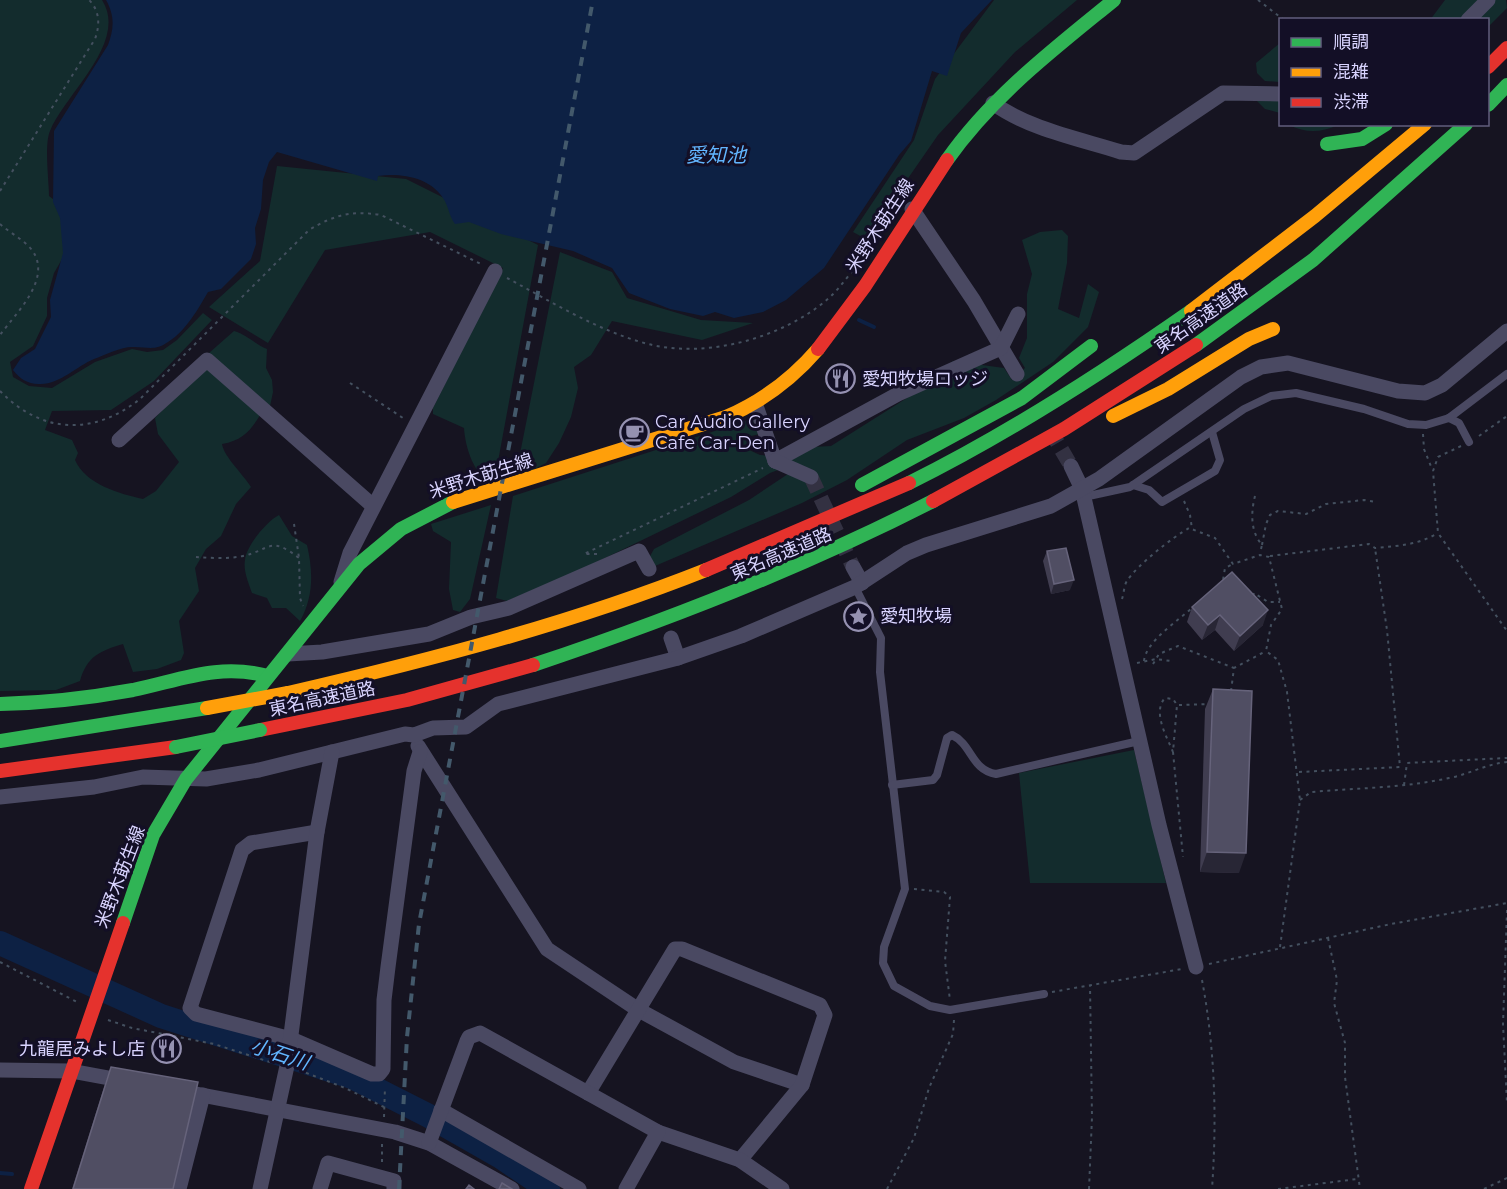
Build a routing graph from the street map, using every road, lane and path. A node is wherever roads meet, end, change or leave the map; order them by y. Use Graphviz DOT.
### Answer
graph roads {
  1 [pos="89,0"];
  2 [pos="1114,0"];
  3 [pos="1258,0"];
  4 [pos="1488,0"];
  5 [pos="1281,18"];
  6 [pos="1470,18"];
  7 [pos="1507,34"];
  8 [pos="1507,48"];
  9 [pos="1489,49"];
  10 [pos="1489,66"];
  11 [pos="1507,86"];
  12 [pos="1279,94"];
  13 [pos="993,103"];
  14 [pos="1489,104"];
  15 [pos="1383,126"];
  16 [pos="1423,126"];
  17 [pos="1464,126"];
  18 [pos="1327,144"];
  19 [pos="0,191"];
  20 [pos="912,209"];
  21 [pos="0,224"];
  22 [pos="856,267"];
  23 [pos="495,272"];
  24 [pos="1018,314"];
  25 [pos="1273,329"];
  26 [pos="1507,330"];
  27 [pos="0,335"];
  28 [pos="1091,346"];
  29 [pos="1001,348"];
  30 [pos="1017,374"];
  31 [pos="1507,374"];
  32 [pos="350,383"];
  33 [pos="0,391"];
  34 [pos="755,403"];
  35 [pos="1507,416"];
  36 [pos="1449,418"];
  37 [pos="1422,425"];
  38 [pos="415,426"];
  39 [pos="1212,432"];
  40 [pos="119,440"];
  41 [pos="1469,442"];
  42 [pos="776,461"];
  43 [pos="1071,466"];
  44 [pos="1433,471"];
  45 [pos="811,477"];
  46 [pos="1132,485"];
  47 [pos="1083,493"];
  48 [pos="1180,493"];
  49 [pos="1255,496"];
  50 [pos="938,501"];
  51 [pos="1376,502"];
  52 [pos="373,506"];
  53 [pos="294,524"];
  54 [pos="1192,529"];
  55 [pos="1438,533"];
  56 [pos="1262,545"];
  57 [pos="1375,548"];
  58 [pos="606,553"];
  59 [pos="1260,555"];
  60 [pos="1269,556"];
  61 [pos="196,557"];
  62 [pos="299,558"];
  63 [pos="1233,564"];
  64 [pos="853,567"];
  65 [pos="649,569"];
  66 [pos="700,573"];
  67 [pos="341,585"];
  68 [pos="859,585"];
  69 [pos="1214,589"];
  70 [pos="1280,602"];
  71 [pos="1248,603"];
  72 [pos="1108,604"];
  73 [pos="1197,604"];
  74 [pos="313,621"];
  75 [pos="1507,631"];
  76 [pos="671,638"];
  77 [pos="1266,651"];
  78 [pos="288,654"];
  79 [pos="678,658"];
  80 [pos="1156,659"];
  81 [pos="1144,661"];
  82 [pos="1171,661"];
  83 [pos="1122,664"];
  84 [pos="1154,664"];
  85 [pos="1234,668"];
  86 [pos="268,676"];
  87 [pos="1226,696"];
  88 [pos="1214,703"];
  89 [pos="0,705"];
  90 [pos="1177,705"];
  91 [pos="414,735"];
  92 [pos="0,741"];
  93 [pos="1139,741"];
  94 [pos="332,752"];
  95 [pos="420,752"];
  96 [pos="1173,752"];
  97 [pos="1507,760"];
  98 [pos="0,771"];
  99 [pos="1298,772"];
  100 [pos="186,779"];
  101 [pos="892,785"];
  102 [pos="1404,785"];
  103 [pos="0,797"];
  104 [pos="1300,800"];
  105 [pos="317,832"];
  106 [pos="1184,865"];
  107 [pos="905,889"];
  108 [pos="1507,903"];
  109 [pos="1507,910"];
  110 [pos="1328,938"];
  111 [pos="1280,947"];
  112 [pos="0,962"];
  113 [pos="1198,967"];
  114 [pos="1089,986"];
  115 [pos="1044,994"];
  116 [pos="1505,995"];
  117 [pos="637,1009"];
  118 [pos="952,1010"];
  119 [pos="92,1011"];
  120 [pos="291,1039"];
  121 [pos="287,1066"];
  122 [pos="0,1070"];
  123 [pos="71,1071"];
  124 [pos="137,1083"];
  125 [pos="802,1085"];
  126 [pos="159,1087"];
  127 [pos="385,1088"];
  128 [pos="588,1093"];
  129 [pos="203,1095"];
  130 [pos="385,1102"];
  131 [pos="1507,1103"];
  132 [pos="384,1107"];
  133 [pos="279,1108"];
  134 [pos="440,1113"];
  135 [pos="383,1130"];
  136 [pos="658,1132"];
  137 [pos="431,1139"];
  138 [pos="740,1160"];
  139 [pos="381,1178"];
  140 [pos="1507,1178"];
  141 [pos="1357,1179"];
  142 [pos="31,1189"];
  143 [pos="179,1189"];
  144 [pos="260,1189"];
  145 [pos="320,1189"];
  146 [pos="394,1189"];
  147 [pos="512,1189"];
  148 [pos="579,1189"];
  149 [pos="627,1189"];
  150 [pos="782,1189"];
  151 [pos="887,1189"];
  152 [pos="1089,1189"];
  153 [pos="1212,1189"];
  154 [pos="1278,1189"];
  155 [pos="1360,1189"];
  156 [pos="1484,1189"];
  1 -- 19 [label="path"];
  2 -- 13 [label="main road, 米野木莇生線"];
  3 -- 5 [label="path"];
  4 -- 6 [label="street"];
  7 -- 9 [label="main road"];
  8 -- 10 [label="main road"];
  11 -- 14 [label="main road"];
  12 -- 13 [label="street"];
  13 -- 20 [label="main road, 米野木莇生線"];
  15 -- 18 [label="main road"];
  16 -- 66 [label="main road, 東名高速道路"];
  17 -- 50 [label="main road, 東名高速道路"];
  20 -- 29 [label="street"];
  20 -- 34 [label="main road, 米野木莇生線"];
  21 -- 27 [label="path"];
  22 -- 23 [label="path"];
  23 -- 33 [label="path"];
  23 -- 38 [label="street"];
  24 -- 29 [label="street"];
  25 -- 50 [label="main road"];
  26 -- 47 [label="street"];
  28 -- 66 [label="main road"];
  29 -- 30 [label="street"];
  29 -- 42 [label="street"];
  31 -- 36 [label="lane"];
  32 -- 38 [label="path"];
  34 -- 42 [label="street"];
  34 -- 67 [label="main road, 米野木莇生線"];
  35 -- 41 [label="path"];
  36 -- 37 [label="lane"];
  36 -- 41 [label="lane"];
  37 -- 39 [label="lane"];
  37 -- 44 [label="path"];
  38 -- 52 [label="street"];
  39 -- 46 [label="lane"];
  39 -- 48 [label="lane"];
  40 -- 52 [label="street"];
  41 -- 44 [label="path"];
  42 -- 45 [label="street"];
  42 -- 58 [label="path"];
  43 -- 47 [label="street"];
  44 -- 55 [label="path"];
  46 -- 47 [label="lane"];
  46 -- 48 [label="lane"];
  47 -- 68 [label="street"];
  47 -- 72 [label="street"];
  48 -- 54 [label="path"];
  49 -- 56 [label="path"];
  50 -- 98 [label="main road, 東名高速道路, bridge"];
  51 -- 56 [label="path"];
  52 -- 67 [label="street"];
  53 -- 62 [label="path"];
  54 -- 63 [label="path"];
  54 -- 72 [label="path"];
  55 -- 57 [label="path"];
  55 -- 75 [label="path"];
  56 -- 59 [label="path"];
  57 -- 60 [label="path"];
  57 -- 99 [label="path"];
  59 -- 60 [label="path"];
  59 -- 63 [label="path"];
  60 -- 70 [label="path"];
  61 -- 62 [label="path"];
  62 -- 74 [label="path"];
  63 -- 69 [label="path"];
  64 -- 68 [label="street"];
  65 -- 78 [label="street"];
  66 -- 92 [label="main road, 東名高速道路, bridge"];
  67 -- 74 [label="main road, 米野木莇生線"];
  68 -- 79 [label="street"];
  68 -- 101 [label="lane"];
  70 -- 71 [label="path"];
  70 -- 77 [label="path"];
  72 -- 83 [label="street"];
  73 -- 81 [label="path"];
  74 -- 78 [label="main road, 米野木莇生線"];
  76 -- 79 [label="street"];
  77 -- 85 [label="path"];
  77 -- 99 [label="path"];
  78 -- 86 [label="main road, 米野木莇生線"];
  79 -- 91 [label="street"];
  80 -- 81 [label="path"];
  80 -- 82 [label="path"];
  80 -- 84 [label="path"];
  80 -- 85 [label="path"];
  81 -- 83 [label="path"];
  83 -- 93 [label="street"];
  85 -- 87 [label="path"];
  86 -- 89 [label="main road"];
  86 -- 100 [label="main road, 米野木莇生線"];
  88 -- 90 [label="path"];
  90 -- 96 [label="path"];
  90 -- 96 [label="path"];
  91 -- 94 [label="street"];
  91 -- 95 [label="street"];
  93 -- 101 [label="lane"];
  93 -- 113 [label="street"];
  94 -- 100 [label="street"];
  94 -- 105 [label="street"];
  95 -- 117 [label="street"];
  95 -- 120 [label="street"];
  96 -- 106 [label="path"];
  97 -- 102 [label="path"];
  97 -- 102 [label="path"];
  99 -- 104 [label="path"];
  100 -- 103 [label="street"];
  100 -- 119 [label="main road, 米野木莇生線"];
  101 -- 107 [label="lane"];
  102 -- 104 [label="path"];
  104 -- 111 [label="path"];
  105 -- 120 [label="street"];
  105 -- 120 [label="street"];
  107 -- 118 [label="path"];
  107 -- 118 [label="lane"];
  108 -- 110 [label="path"];
  109 -- 116 [label="path"];
  110 -- 111 [label="path"];
  110 -- 141 [label="path"];
  111 -- 113 [label="path"];
  112 -- 119 [label="path"];
  113 -- 114 [label="path"];
  113 -- 153 [label="path"];
  114 -- 115 [label="path"];
  114 -- 152 [label="path"];
  115 -- 118 [label="lane"];
  116 -- 131 [label="path"];
  117 -- 125 [label="street"];
  117 -- 125 [label="street"];
  117 -- 128 [label="street"];
  118 -- 151 [label="path"];
  119 -- 121 [label="path"];
  119 -- 123 [label="main road, 米野木莇生線"];
  120 -- 121 [label="street"];
  121 -- 132 [label="path"];
  121 -- 133 [label="street"];
  122 -- 123 [label="street"];
  123 -- 124 [label="street"];
  123 -- 142 [label="main road, 米野木莇生線"];
  125 -- 138 [label="street"];
  126 -- 129 [label="street"];
  127 -- 130 [label="path"];
  128 -- 134 [label="street"];
  128 -- 136 [label="street"];
  129 -- 133 [label="street"];
  129 -- 143 [label="street"];
  133 -- 135 [label="street"];
  133 -- 144 [label="street"];
  134 -- 137 [label="street"];
  134 -- 148 [label="street"];
  135 -- 137 [label="street"];
  135 -- 139 [label="path"];
  136 -- 138 [label="street"];
  136 -- 149 [label="street"];
  137 -- 147 [label="street"];
  138 -- 150 [label="street"];
  139 -- 145 [label="street"];
  139 -- 146 [label="street"];
  140 -- 156 [label="path"];
  141 -- 154 [label="path"];
  141 -- 155 [label="path"];
}
